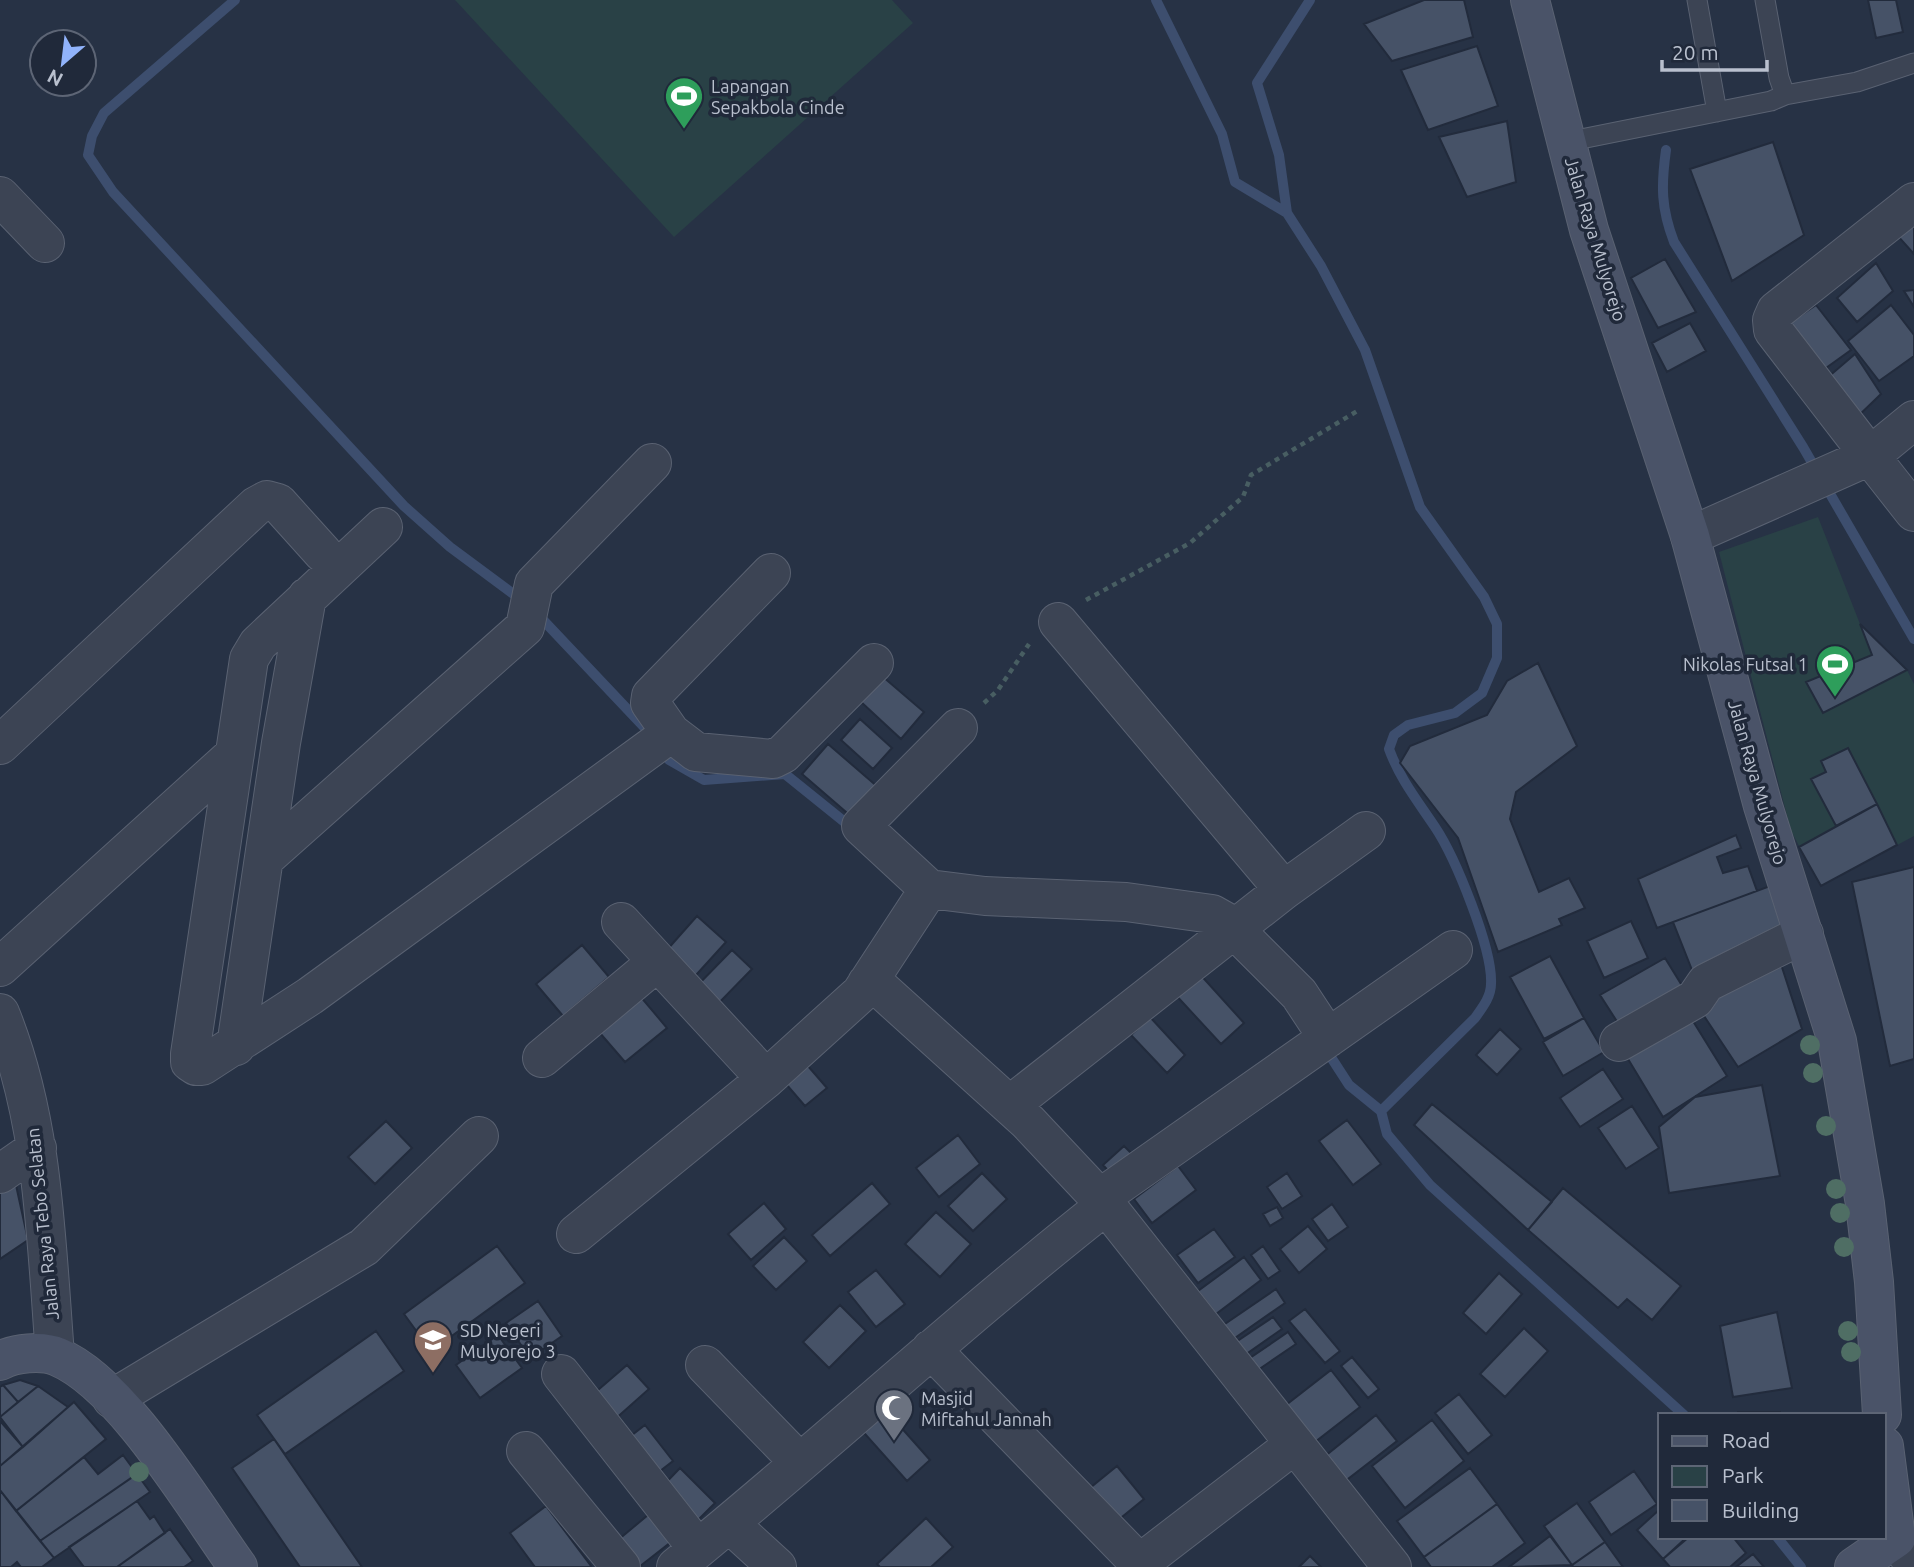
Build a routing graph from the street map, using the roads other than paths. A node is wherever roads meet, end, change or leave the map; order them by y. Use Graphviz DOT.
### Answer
graph roads {
  1 [pos="1530,0"];
  2 [pos="1697,0"];
  3 [pos="1765,0"];
  4 [pos="1914,63"];
  5 [pos="1785,95"];
  6 [pos="1717,112"];
  7 [pos="1566,142"];
  8 [pos="0,197"];
  9 [pos="1914,202"];
  10 [pos="45,243"];
  11 [pos="1914,420"];
  12 [pos="1870,456"];
  13 [pos="652,463"];
  14 [pos="1914,512"];
  15 [pos="383,527"];
  16 [pos="1690,536"];
  17 [pos="323,553"];
  18 [pos="771,572"];
  19 [pos="307,597"];
  20 [pos="1058,621"];
  21 [pos="874,663"];
  22 [pos="958,728"];
  23 [pos="671,733"];
  24 [pos="281,743"];
  25 [pos="0,745"];
  26 [pos="237,746"];
  27 [pos="1366,831"];
  28 [pos="264,859"];
  29 [pos="1284,890"];
  30 [pos="215,892"];
  31 [pos="926,893"];
  32 [pos="257,896"];
  33 [pos="621,922"];
  34 [pos="1228,933"];
  35 [pos="1804,934"];
  36 [pos="1453,950"];
  37 [pos="657,962"];
  38 [pos="0,967"];
  39 [pos="867,984"];
  40 [pos="0,1013"];
  41 [pos="1323,1042"];
  42 [pos="1619,1042"];
  43 [pos="236,1046"];
  44 [pos="542,1058"];
  45 [pos="766,1079"];
  46 [pos="1010,1105"];
  47 [pos="479,1136"];
  48 [pos="37,1149"];
  49 [pos="0,1174"];
  50 [pos="1103,1202"];
  51 [pos="576,1234"];
  52 [pos="931,1349"];
  53 [pos="55,1355"];
  54 [pos="0,1361"];
  55 [pos="705,1365"];
  56 [pos="561,1374"];
  57 [pos="112,1399"];
  58 [pos="1882,1413"];
  59 [pos="1295,1444"];
  60 [pos="526,1451"];
  61 [pos="1886,1456"];
  62 [pos="800,1463"];
  63 [pos="730,1524"];
  64 [pos="1905,1551"];
  65 [pos="687,1558"];
  66 [pos="1137,1565"];
  67 [pos="238,1567"];
  68 [pos="621,1567"];
  69 [pos="777,1567"];
  70 [pos="1392,1567"];
  71 [pos="1854,1567"];
  1 -- 7 [label="main road, Jalan Raya Mulyorejo"];
  2 -- 6 [label="lane"];
  3 -- 5 [label="lane"];
  4 -- 5 [label="lane"];
  5 -- 6 [label="lane"];
  6 -- 7 [label="lane"];
  7 -- 16 [label="main road, Jalan Raya Mulyorejo"];
  8 -- 10 [label="street"];
  9 -- 12 [label="street"];
  11 -- 12 [label="street"];
  12 -- 14 [label="street"];
  12 -- 16 [label="street"];
  13 -- 28 [label="street"];
  15 -- 19 [label="street"];
  16 -- 35 [label="main road, Jalan Raya Mulyorejo"];
  17 -- 25 [label="street"];
  18 -- 23 [label="street"];
  19 -- 24 [label="street"];
  19 -- 26 [label="street"];
  20 -- 29 [label="street"];
  21 -- 23 [label="street"];
  22 -- 31 [label="street"];
  23 -- 43 [label="street"];
  24 -- 26 [label="street"];
  24 -- 28 [label="street"];
  26 -- 30 [label="street"];
  26 -- 38 [label="street"];
  27 -- 29 [label="street"];
  28 -- 32 [label="street"];
  29 -- 34 [label="street"];
  30 -- 32 [label="street"];
  30 -- 43 [label="street"];
  31 -- 34 [label="street"];
  31 -- 39 [label="street"];
  32 -- 43 [label="street"];
  33 -- 37 [label="street"];
  34 -- 41 [label="street"];
  34 -- 46 [label="street"];
  35 -- 42 [label="street"];
  35 -- 58 [label="main road, Jalan Raya Mulyorejo"];
  36 -- 41 [label="street"];
  37 -- 44 [label="street"];
  37 -- 45 [label="street"];
  39 -- 45 [label="street"];
  39 -- 46 [label="street"];
  40 -- 48 [label="street, Jalan Raya Tebo Selatan"];
  41 -- 50 [label="street"];
  45 -- 51 [label="street"];
  46 -- 50 [label="street"];
  47 -- 57 [label="street"];
  48 -- 49 [label="street"];
  48 -- 53 [label="street, Jalan Raya Tebo Selatan"];
  50 -- 52 [label="street"];
  50 -- 59 [label="street"];
  52 -- 62 [label="street"];
  52 -- 66 [label="street"];
  53 -- 54 [label="main road"];
  53 -- 57 [label="main road"];
  55 -- 62 [label="street"];
  56 -- 65 [label="street"];
  57 -- 67 [label="main road"];
  59 -- 66 [label="street"];
  59 -- 70 [label="street"];
  60 -- 68 [label="street"];
  61 -- 64 [label="main road"];
  62 -- 63 [label="street"];
  63 -- 65 [label="street"];
  63 -- 69 [label="street"];
  64 -- 71 [label="main road"];
}
